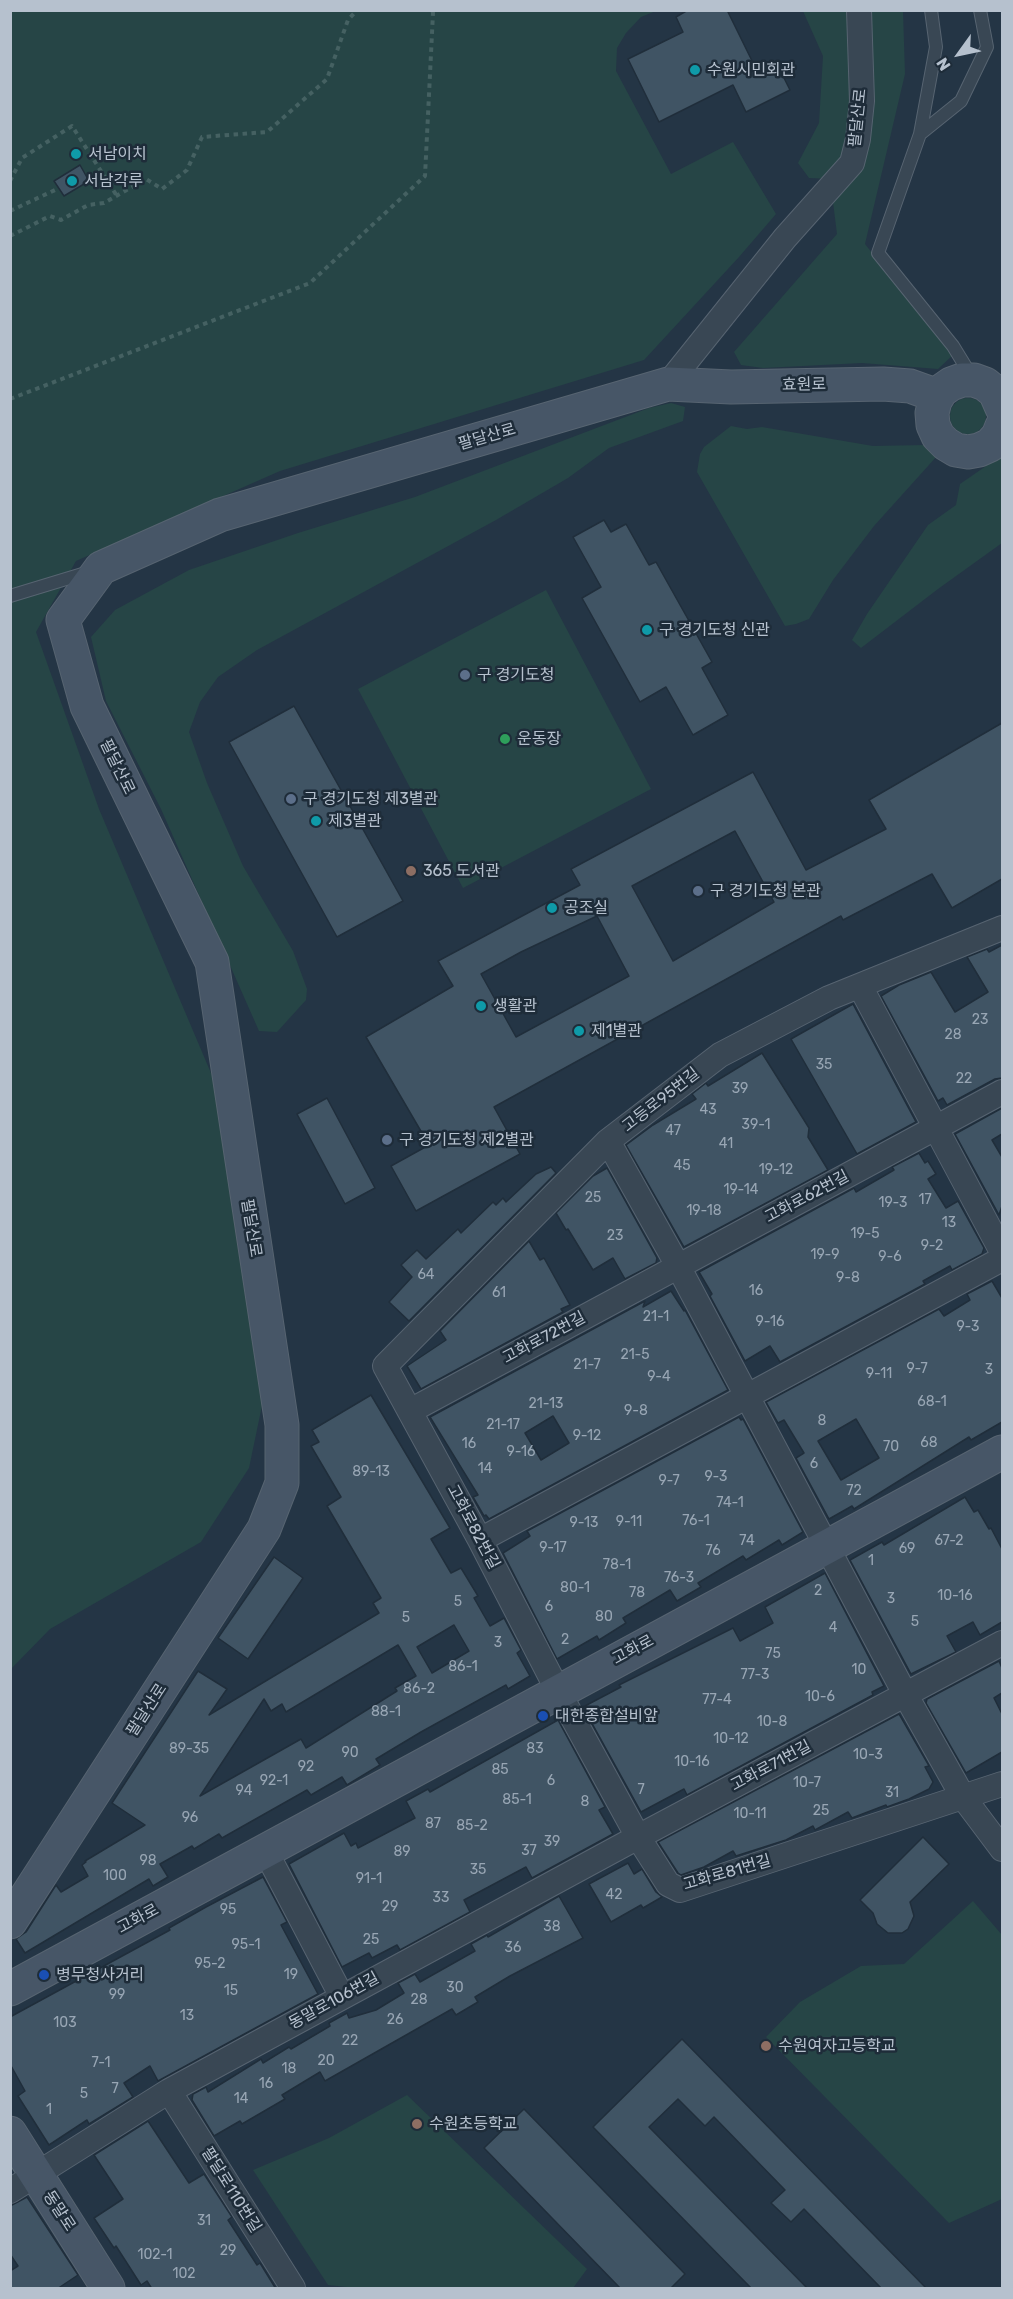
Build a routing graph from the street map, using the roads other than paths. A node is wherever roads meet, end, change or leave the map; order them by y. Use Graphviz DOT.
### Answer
graph roads {
  1 [pos="859,10"];
  2 [pos="932,10"];
  3 [pos="980,10"];
  4 [pos="920,134"];
  5 [pos="974,380"];
  6 [pos="668,384"];
  7 [pos="938,396"];
  8 [pos="1002,408"];
  9 [pos="1002,426"];
  10 [pos="101,568"];
  11 [pos="10,596"];
  12 [pos="1002,928"];
  13 [pos="861,986"];
  14 [pos="1002,1092"];
  15 [pos="936,1128"];
  16 [pos="608,1141"];
  17 [pos="1002,1252"];
  18 [pos="1002,1259"];
  19 [pos="678,1266"];
  20 [pos="385,1366"];
  21 [pos="747,1397"];
  22 [pos="410,1411"];
  23 [pos="1002,1452"];
  24 [pos="480,1540"];
  25 [pos="825,1546"];
  26 [pos="1002,1643"];
  27 [pos="558,1691"];
  28 [pos="905,1694"];
  29 [pos="1002,1784"];
  30 [pos="963,1797"];
  31 [pos="638,1837"];
  32 [pos="1002,1849"];
  33 [pos="265,1850"];
  34 [pos="10,1922"];
  35 [pos="10,1989"];
  36 [pos="342,1997"];
  37 [pos="169,2091"];
  38 [pos="10,2133"];
  39 [pos="23,2183"];
  40 [pos="108,2289"];
  41 [pos="292,2289"];
  1 -- 6 [label="street, 팔달산로"];
  2 -- 4 [label="lane"];
  3 -- 4 [label="lane"];
  4 -- 5 [label="lane"];
  5 -- 7 [label="street"];
  5 -- 8 [label="street"];
  6 -- 7 [label="street, 효원로"];
  6 -- 10 [label="street, 팔달산로"];
  7 -- 9 [label="street"];
  10 -- 11 [label="lane"];
  10 -- 34 [label="street, 팔달산로"];
  12 -- 13 [label="street, 고등로95번길"];
  13 -- 15 [label="street"];
  13 -- 16 [label="street, 고등로95번길"];
  14 -- 15 [label="street, 고화로62번길"];
  15 -- 17 [label="street"];
  15 -- 19 [label="street, 고화로62번길"];
  16 -- 19 [label="street"];
  16 -- 20 [label="street, 고등로95번길"];
  18 -- 21 [label="street"];
  19 -- 21 [label="street"];
  19 -- 22 [label="street, 고화로72번길"];
  20 -- 22 [label="street, 고화로82번길"];
  21 -- 24 [label="street"];
  21 -- 25 [label="street"];
  22 -- 24 [label="street, 고화로82번길"];
  23 -- 25 [label="street, 고화로"];
  24 -- 27 [label="street, 고화로82번길"];
  25 -- 27 [label="street, 고화로"];
  25 -- 28 [label="street"];
  26 -- 28 [label="street, 고화로71번길"];
  27 -- 31 [label="street, 고화로81번길"];
  27 -- 33 [label="street, 고화로"];
  28 -- 30 [label="street"];
  28 -- 31 [label="street, 고화로71번길"];
  29 -- 30 [label="street, 고화로81번길"];
  30 -- 31 [label="street, 고화로81번길"];
  30 -- 32 [label="street"];
  31 -- 36 [label="street, 동말로106번길"];
  33 -- 35 [label="street, 고화로"];
  33 -- 36 [label="street"];
  36 -- 37 [label="street, 동말로106번길"];
  37 -- 39 [label="street, 동말로106번길"];
  37 -- 41 [label="street, 팔달로110번길"];
  38 -- 39 [label="street, 동말로"];
  39 -- 40 [label="street, 동말로"];
}
